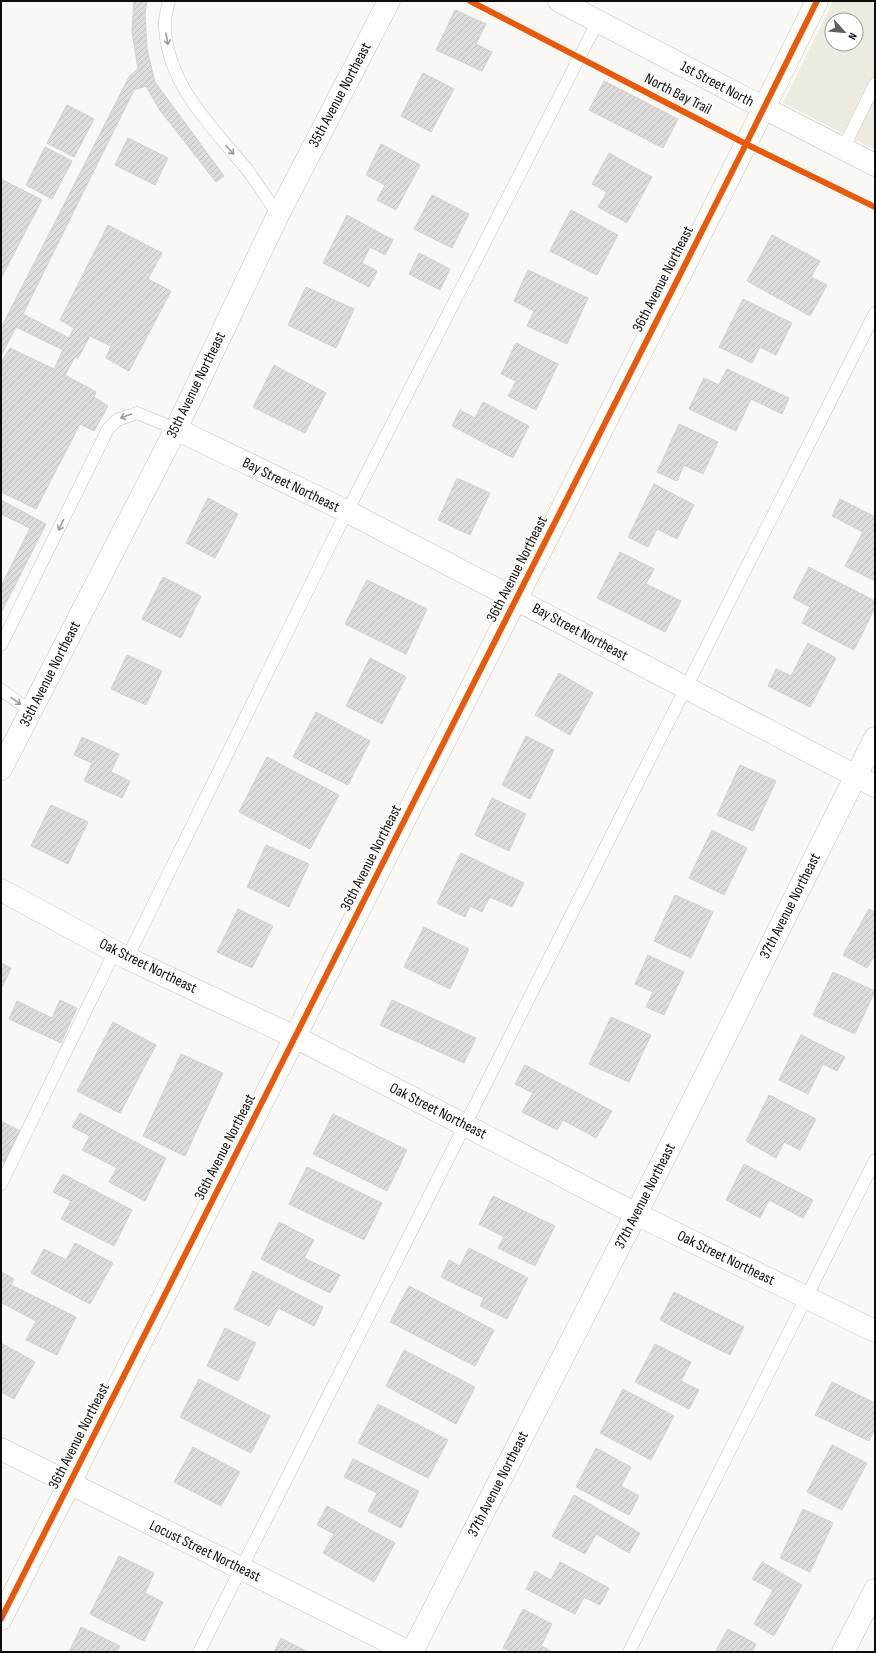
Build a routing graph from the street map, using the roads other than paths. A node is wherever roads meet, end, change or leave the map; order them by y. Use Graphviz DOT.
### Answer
graph roads {
  1 [pos="169,1"];
  2 [pos="389,1"];
  3 [pos="559,1"];
  4 [pos="817,1"];
  5 [pos="598,21"];
  6 [pos="875,84"];
  7 [pos="764,108"];
  8 [pos="843,149"];
  9 [pos="875,164"];
  10 [pos="278,215"];
  11 [pos="875,313"];
  12 [pos="176,429"];
  13 [pos="348,512"];
  14 [pos="516,599"];
  15 [pos="1,645"];
  16 [pos="686,688"];
  17 [pos="1,690"];
  18 [pos="31,711"];
  19 [pos="875,738"];
  20 [pos="1,769"];
  21 [pos="856,776"];
  22 [pos="875,786"];
  23 [pos="1,890"];
  24 [pos="121,954"];
  25 [pos="295,1037"];
  26 [pos="465,1125"];
  27 [pos="875,1160"];
  28 [pos="1,1184"];
  29 [pos="636,1214"];
  30 [pos="805,1297"];
  31 [pos="875,1331"];
  32 [pos="1,1449"];
  33 [pos="69,1484"];
  34 [pos="241,1569"];
  35 [pos="875,1590"];
  36 [pos="1,1619"];
  37 [pos="199,1652"];
  38 [pos="409,1652"];
  39 [pos="412,1652"];
  40 [pos="629,1652"];
  41 [pos="844,1652"];
  1 -- 10 [label="lane, one-way"];
  2 -- 10 [label="street, 35th Avenue Northeast"];
  3 -- 5 [label="street, 1st Street North"];
  4 -- 7 [label="street, 36th Avenue Northeast"];
  5 -- 7 [label="street, 1st Street North"];
  5 -- 13 [label="lane"];
  6 -- 8 [label="lane"];
  7 -- 8 [label="street, 1st Street North"];
  7 -- 14 [label="street, 36th Avenue Northeast"];
  8 -- 9 [label="street, 1st Street North"];
  10 -- 12 [label="street, 35th Avenue Northeast"];
  11 -- 16 [label="lane"];
  12 -- 13 [label="street, Bay Street Northeast"];
  12 -- 15 [label="lane, one-way"];
  12 -- 18 [label="street, 35th Avenue Northeast"];
  13 -- 14 [label="street, Bay Street Northeast"];
  13 -- 24 [label="lane"];
  14 -- 16 [label="street, Bay Street Northeast"];
  14 -- 25 [label="street, 36th Avenue Northeast"];
  16 -- 21 [label="street, Bay Street Northeast"];
  16 -- 26 [label="lane"];
  17 -- 18 [label="lane, one-way"];
  18 -- 20 [label="street, 35th Avenue Northeast"];
  19 -- 21 [label="street, 37th Avenue Northeast"];
  21 -- 22 [label="street, Bay Street Northeast"];
  21 -- 29 [label="street, 37th Avenue Northeast"];
  23 -- 24 [label="street, Oak Street Northeast"];
  24 -- 25 [label="street, Oak Street Northeast"];
  24 -- 28 [label="lane"];
  25 -- 26 [label="street, Oak Street Northeast"];
  25 -- 33 [label="street, 36th Avenue Northeast"];
  26 -- 29 [label="street, Oak Street Northeast"];
  26 -- 34 [label="lane"];
  27 -- 30 [label="lane"];
  29 -- 30 [label="street, Oak Street Northeast"];
  29 -- 39 [label="street, 37th Avenue Northeast"];
  30 -- 31 [label="street, Oak Street Northeast"];
  30 -- 40 [label="lane"];
  32 -- 33 [label="street, Locust Street Northeast"];
  33 -- 34 [label="street, Locust Street Northeast"];
  33 -- 36 [label="street, 36th Avenue Northeast"];
  34 -- 37 [label="lane"];
  34 -- 38 [label="street, Locust Street Northeast"];
  35 -- 41 [label="street"];
}
